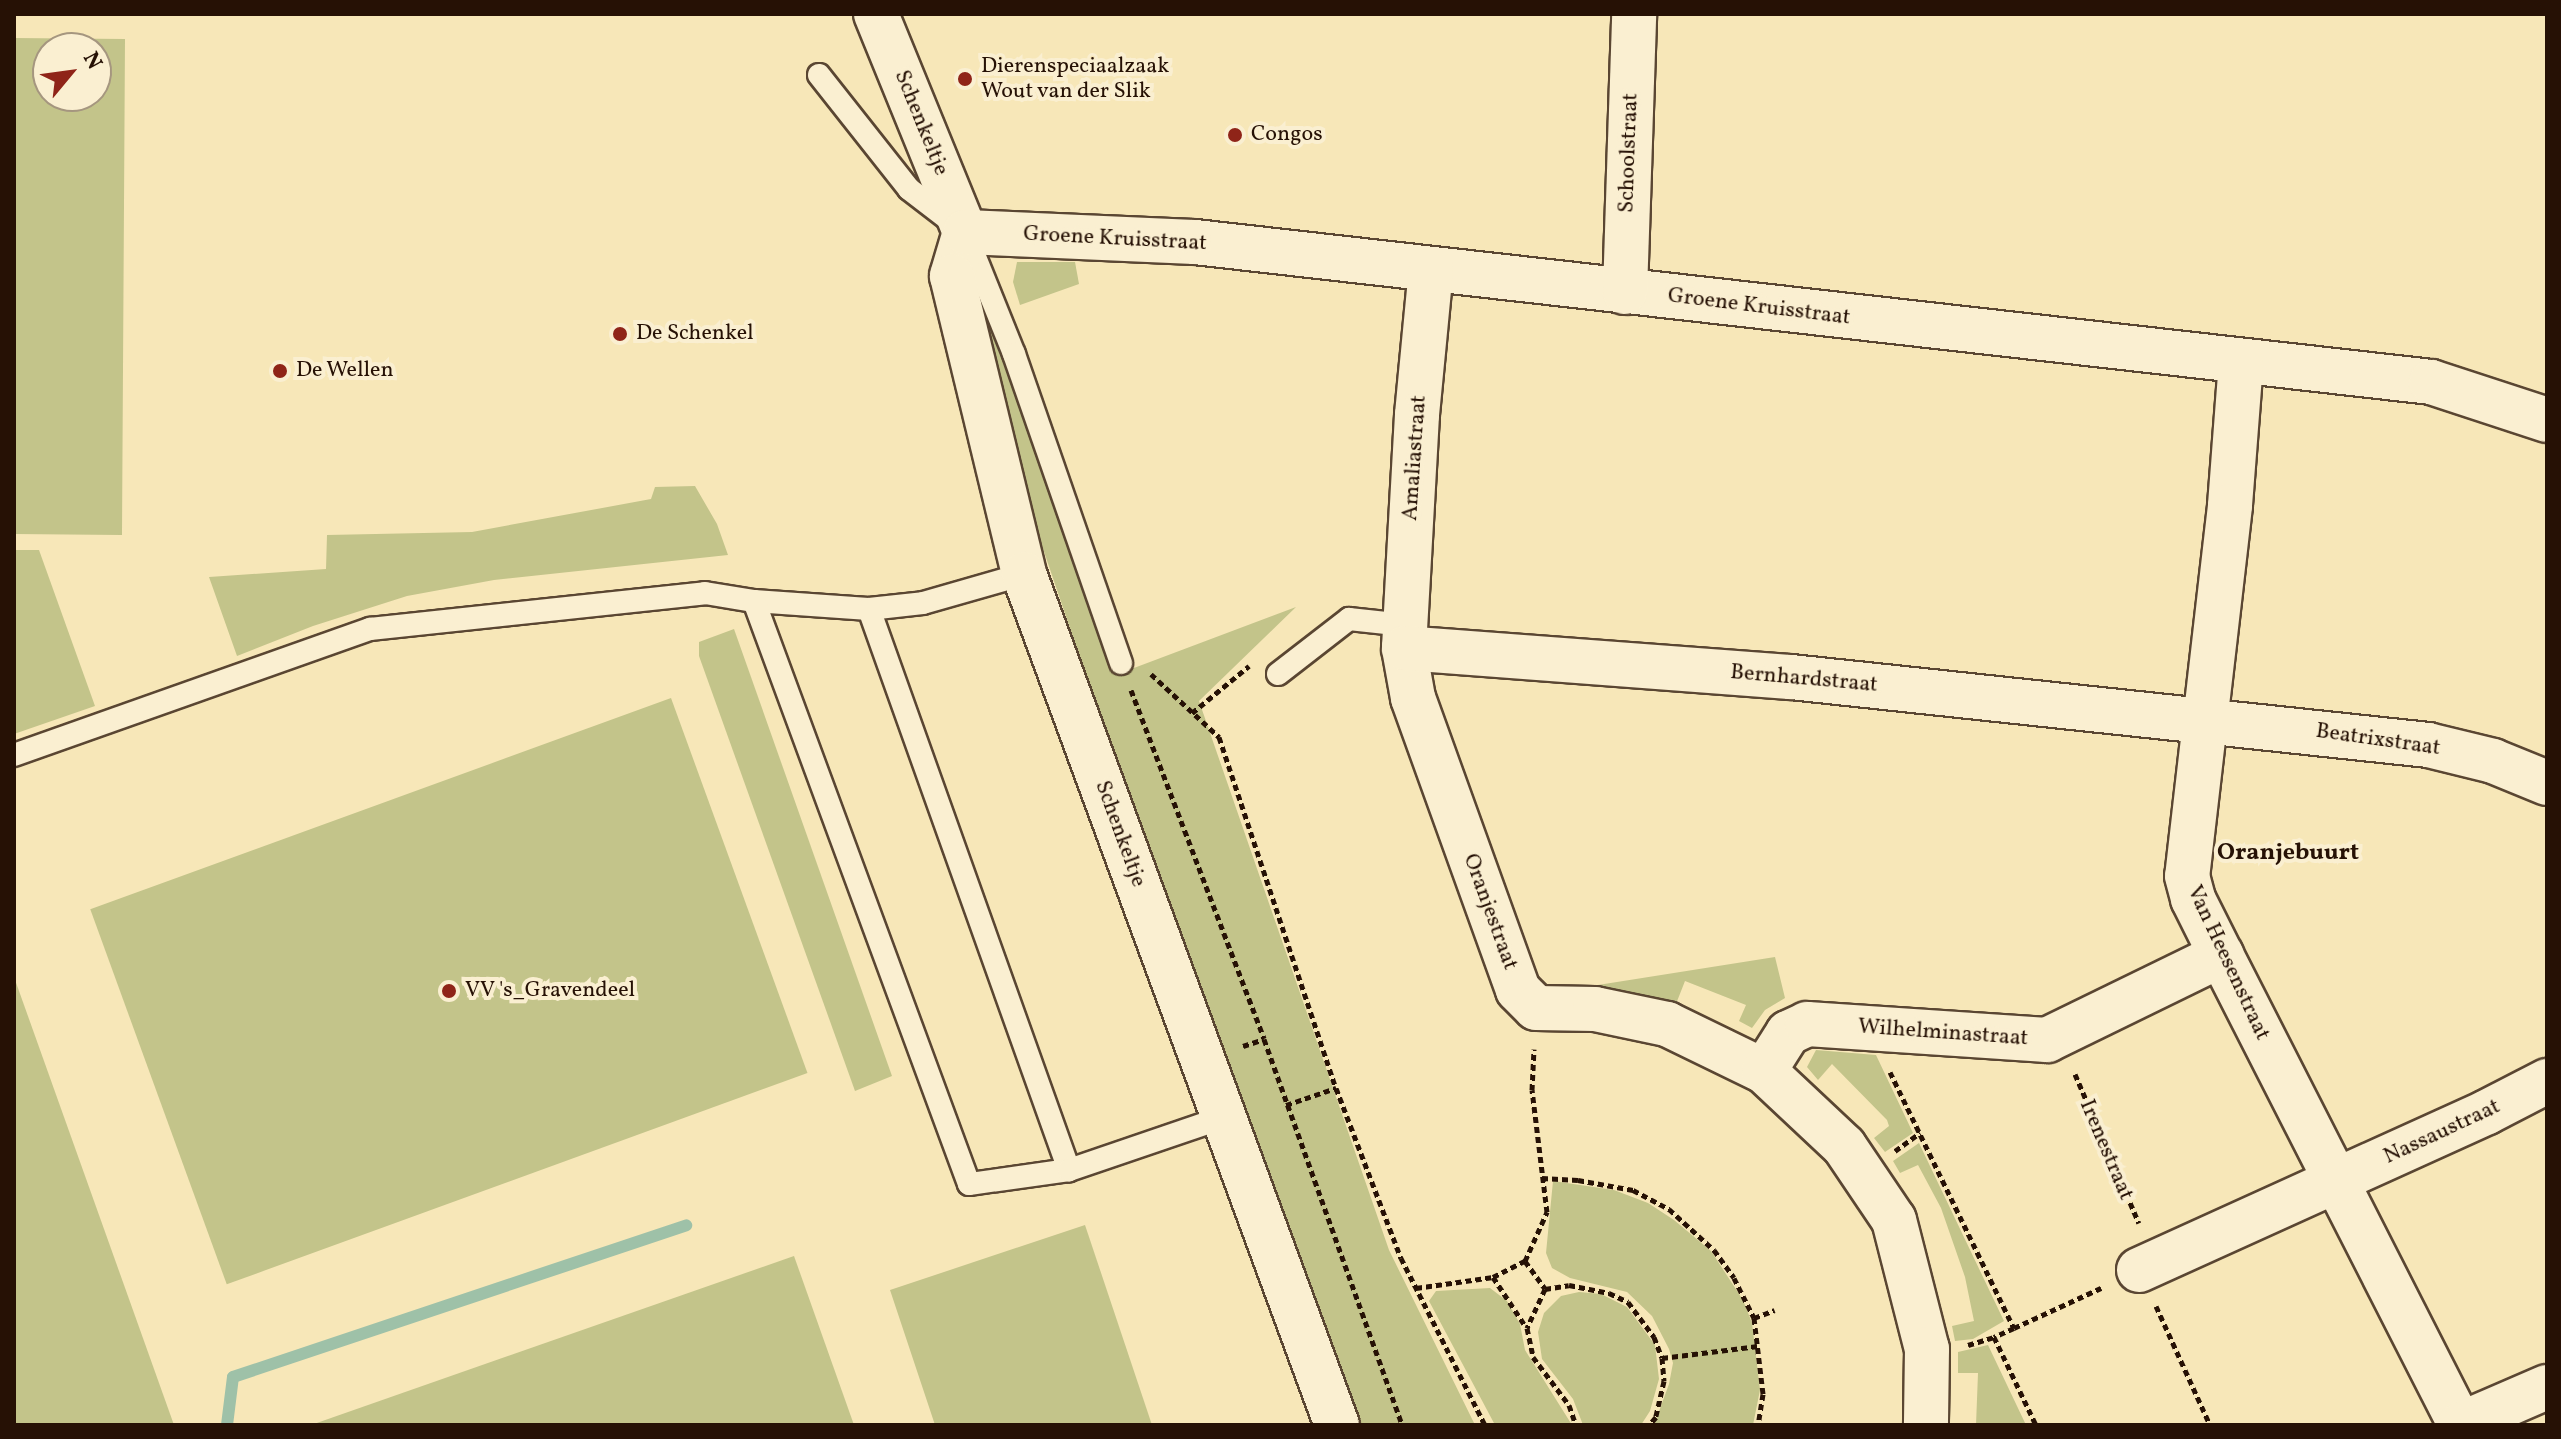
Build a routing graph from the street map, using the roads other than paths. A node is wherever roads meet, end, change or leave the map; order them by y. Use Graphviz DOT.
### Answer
graph roads {
  1 [pos="876,14"];
  2 [pos="1634,14"];
  3 [pos="819,75"];
  4 [pos="965,232"];
  5 [pos="1431,269"];
  6 [pos="1625,292"];
  7 [pos="2241,362"];
  8 [pos="2547,420"];
  9 [pos="1024,574"];
  10 [pos="754,601"];
  11 [pos="869,609"];
  12 [pos="1405,637"];
  13 [pos="1121,663"];
  14 [pos="1278,674"];
  15 [pos="2203,718"];
  16 [pos="14,755"];
  17 [pos="2547,783"];
  18 [pos="2221,955"];
  19 [pos="1764,1071"];
  20 [pos="2547,1081"];
  21 [pos="1225,1117"];
  22 [pos="1069,1170"];
  23 [pos="2336,1181"];
  24 [pos="2149,1266"];
  25 [pos="2547,1387"];
  26 [pos="1337,1425"];
  27 [pos="1926,1425"];
  28 [pos="2460,1425"];
  1 -- 4 [label="street, Schenkeltje"];
  2 -- 6 [label="street, Schoolstraat"];
  3 -- 4 [label="lane"];
  4 -- 5 [label="street, Groene Kruisstraat"];
  4 -- 9 [label="street, Schenkeltje"];
  4 -- 13 [label="lane, Schenkeltje"];
  5 -- 6 [label="street, Groene Kruisstraat"];
  5 -- 12 [label="street, Amaliastraat"];
  6 -- 7 [label="street, Groene Kruisstraat"];
  7 -- 8 [label="street, Groene Kruisstraat"];
  7 -- 15 [label="street, Van Heesenstraat"];
  9 -- 11 [label="lane"];
  9 -- 21 [label="street, Schenkeltje"];
  10 -- 11 [label="lane"];
  10 -- 16 [label="lane"];
  10 -- 22 [label="lane"];
  11 -- 22 [label="lane"];
  12 -- 14 [label="lane"];
  12 -- 15 [label="street, Bernhardstraat"];
  12 -- 19 [label="street, Oranjestraat"];
  15 -- 17 [label="street, Beatrixstraat"];
  15 -- 18 [label="street, Van Heesenstraat"];
  18 -- 19 [label="street, Wilhelminastraat"];
  18 -- 23 [label="street, Van Heesenstraat"];
  19 -- 27 [label="street"];
  20 -- 23 [label="street, Nassaustraat"];
  21 -- 22 [label="lane"];
  21 -- 26 [label="street, Schenkeltje"];
  23 -- 24 [label="street"];
  23 -- 28 [label="street, Van Heesenstraat"];
  25 -- 28 [label="street"];
}
